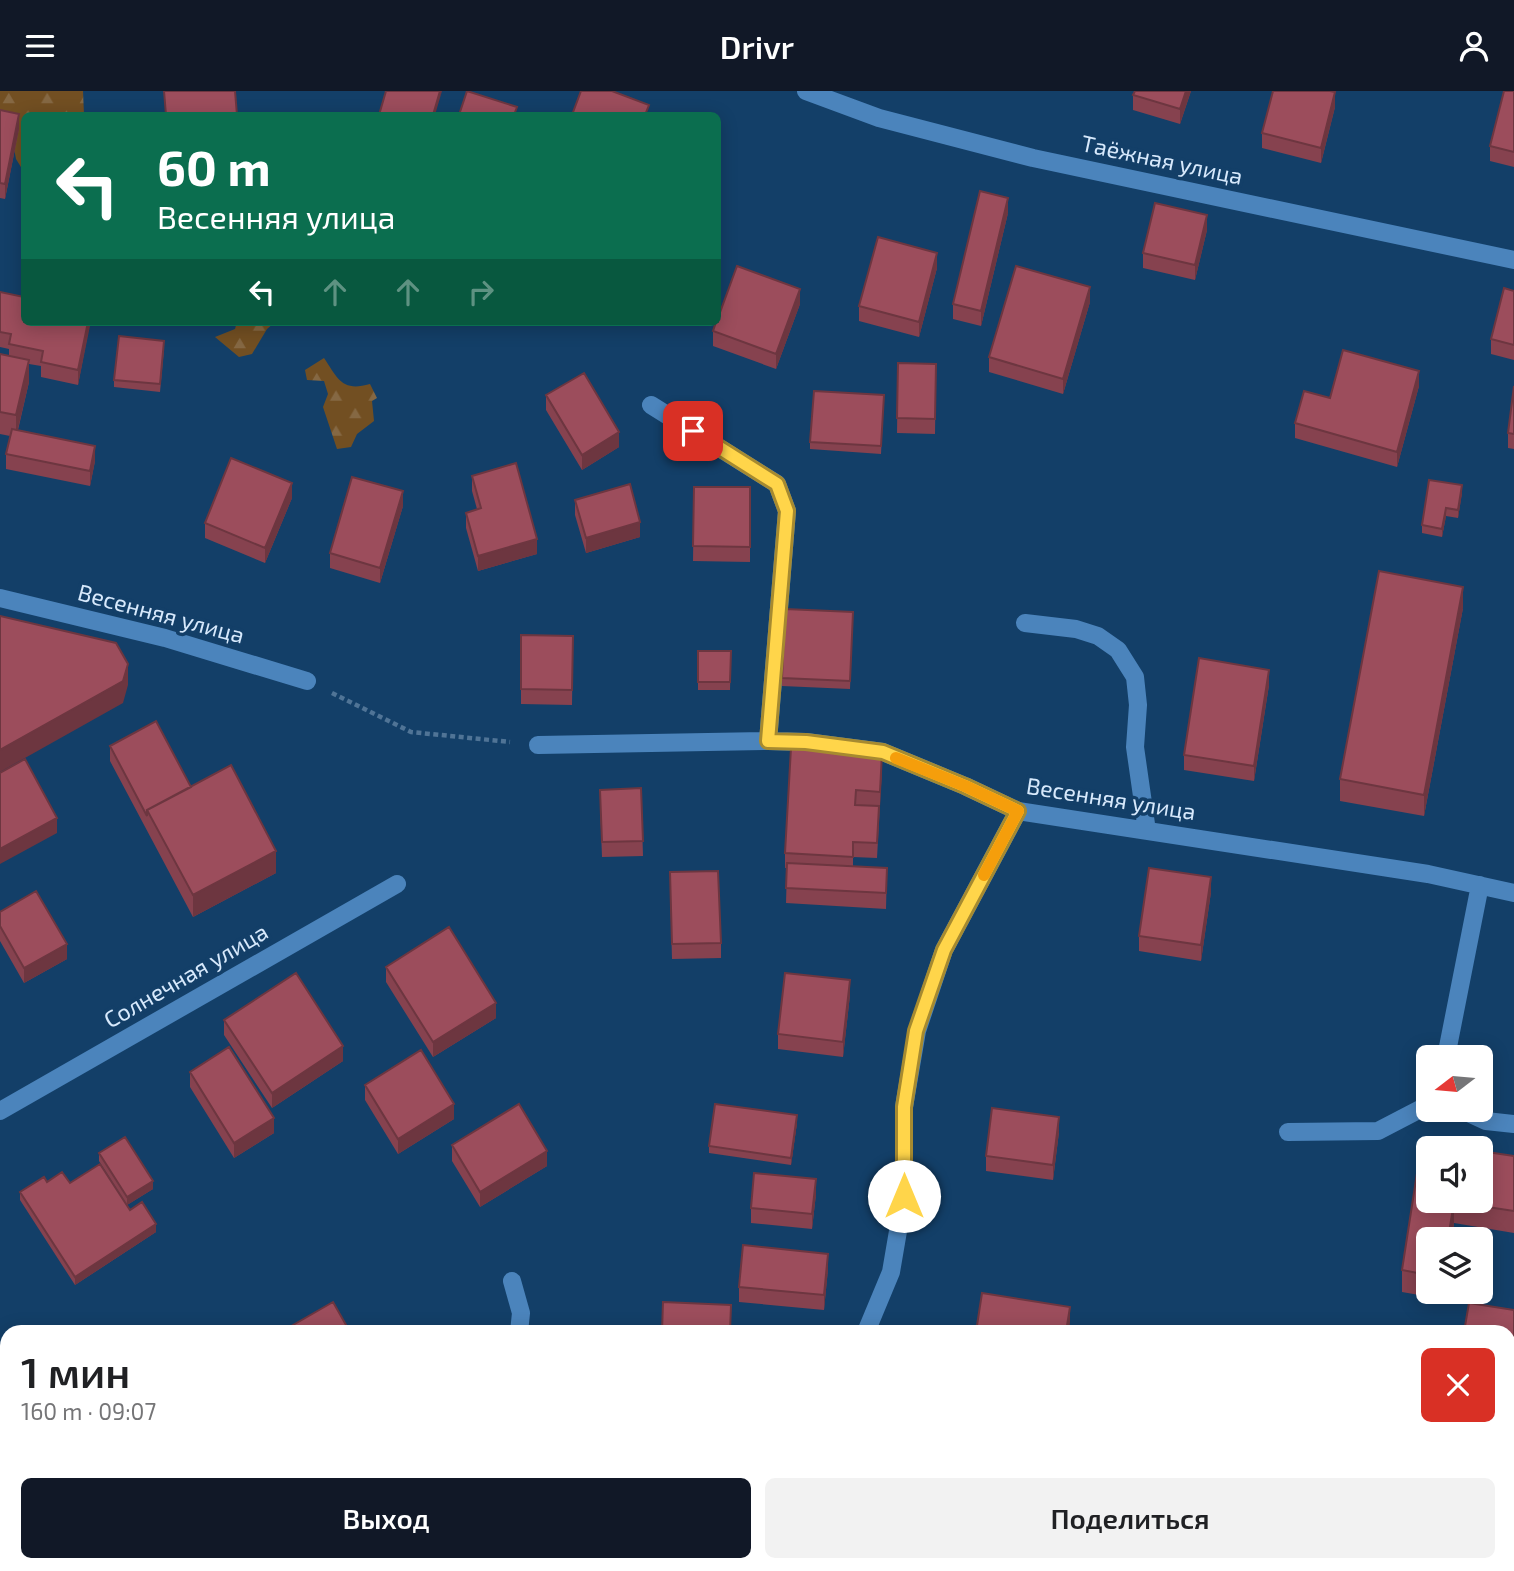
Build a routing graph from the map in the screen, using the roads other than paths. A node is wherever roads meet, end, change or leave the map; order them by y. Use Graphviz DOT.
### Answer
graph roads {
  1 [pos="806,91"];
  2 [pos="1514,260"];
  3 [pos="651,405"];
  4 [pos="0,598"];
  5 [pos="1025,623"];
  6 [pos="307,681"];
  7 [pos="768,741"];
  8 [pos="538,745"];
  9 [pos="1018,811"];
  10 [pos="1147,831"];
  11 [pos="397,884"];
  12 [pos="1480,885"];
  13 [pos="1514,893"];
  14 [pos="1449,1045"];
  15 [pos="0,1111"];
  16 [pos="1416,1111"];
  17 [pos="1493,1122"];
  18 [pos="1514,1124"];
  19 [pos="1289,1132"];
  20 [pos="512,1281"];
  21 [pos="520,1325"];
  22 [pos="869,1325"];
  1 -- 2 [label="street, Таёжная улица"];
  3 -- 7 [label="street"];
  4 -- 6 [label="street, Весенняя улица"];
  5 -- 10 [label="street"];
  7 -- 8 [label="street, Весенняя улица"];
  7 -- 9 [label="street, Весенняя улица"];
  9 -- 10 [label="street, Весенняя улица"];
  9 -- 22 [label="street"];
  10 -- 12 [label="street, Весенняя улица"];
  11 -- 15 [label="street, Солнечная улица"];
  12 -- 13 [label="street, Весенняя улица"];
  12 -- 14 [label="street"];
  16 -- 19 [label="street"];
  17 -- 18 [label="street"];
  20 -- 21 [label="street"];
}
